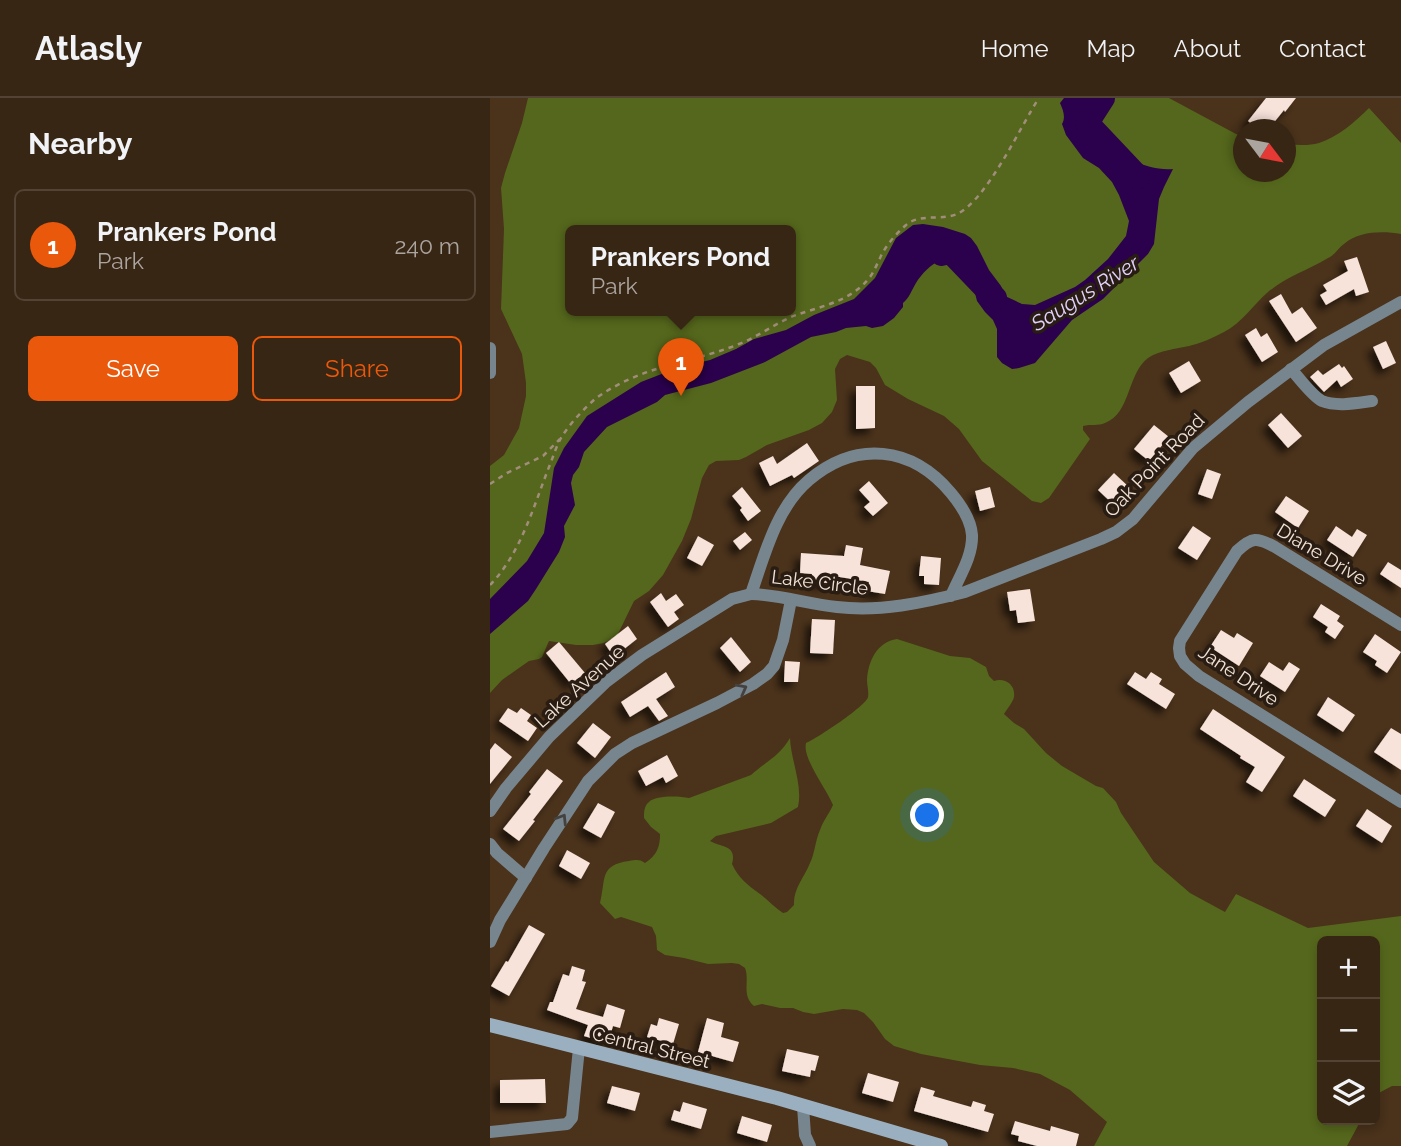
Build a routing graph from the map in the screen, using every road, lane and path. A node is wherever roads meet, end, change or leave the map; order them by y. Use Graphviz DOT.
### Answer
graph roads {
  1 [pos="1039,98"];
  2 [pos="1401,302"];
  3 [pos="795,316"];
  4 [pos="796,316"];
  5 [pos="490,348"];
  6 [pos="1291,369"];
  7 [pos="490,373"];
  8 [pos="1372,401"];
  9 [pos="561,438"];
  10 [pos="490,484"];
  11 [pos="1258,539"];
  12 [pos="490,585"];
  13 [pos="751,594"];
  14 [pos="951,596"];
  15 [pos="791,600"];
  16 [pos="1401,625"];
  17 [pos="1401,802"];
  18 [pos="490,811"];
  19 [pos="490,844"];
  20 [pos="526,878"];
  21 [pos="490,942"];
  22 [pos="490,1025"];
  23 [pos="579,1048"];
  24 [pos="803,1105"];
  25 [pos="490,1132"];
  26 [pos="810,1146"];
  27 [pos="941,1146"];
  1 -- 4 [label="path"];
  2 -- 6 [label="street, Oak Point Road"];
  3 -- 9 [label="path"];
  5 -- 7 [label="street"];
  6 -- 8 [label="street"];
  6 -- 14 [label="street, Oak Point Road"];
  9 -- 10 [label="path"];
  9 -- 12 [label="path"];
  11 -- 16 [label="street, Diane Drive"];
  11 -- 17 [label="street, Jane Drive"];
  13 -- 14 [label="street, Lake Circle"];
  13 -- 15 [label="street, Lake Circle"];
  13 -- 18 [label="street, Lake Avenue"];
  14 -- 15 [label="street, Lake Circle"];
  20 -- 15 [label="street, one-way"];
  19 -- 20 [label="street"];
  20 -- 21 [label="street"];
  22 -- 23 [label="street, Central Street"];
  23 -- 24 [label="street, Central Street"];
  23 -- 25 [label="street"];
  24 -- 26 [label="street"];
  24 -- 27 [label="street, Central Street"];
}
